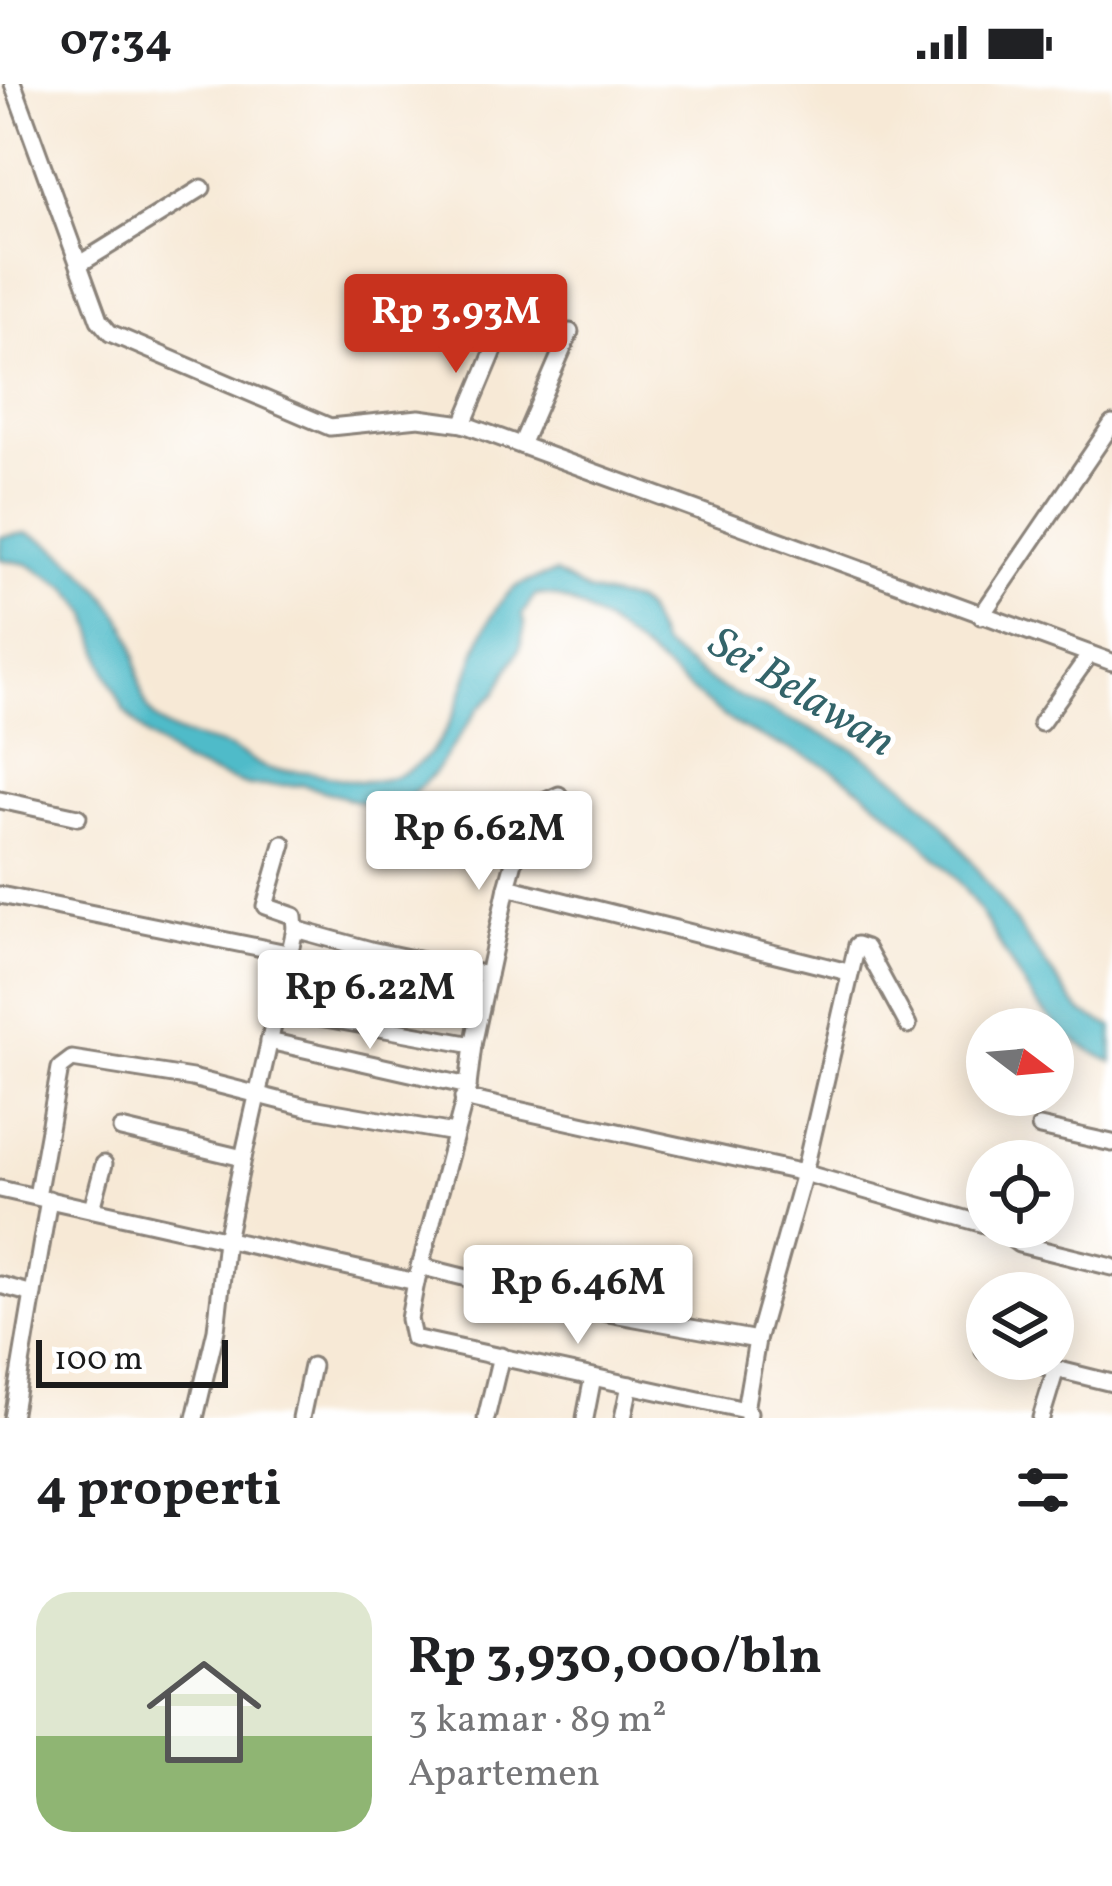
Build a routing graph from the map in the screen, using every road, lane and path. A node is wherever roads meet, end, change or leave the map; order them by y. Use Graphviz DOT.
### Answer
graph roads {
  1 [pos="13,84"];
  2 [pos="202,188"];
  3 [pos="81,262"];
  4 [pos="570,332"];
  5 [pos="496,348"];
  6 [pos="463,424"];
  7 [pos="1112,424"];
  8 [pos="521,445"];
  9 [pos="981,616"];
  10 [pos="1090,654"];
  11 [pos="1112,662"];
  12 [pos="1041,723"];
  13 [pos="559,795"];
  14 [pos="0,800"];
  15 [pos="78,818"];
  16 [pos="283,844"];
  17 [pos="507,886"];
  18 [pos="0,895"];
  19 [pos="295,928"];
  20 [pos="287,952"];
  21 [pos="848,972"];
  22 [pos="488,975"];
  23 [pos="276,1009"];
  24 [pos="908,1025"];
  25 [pos="269,1041"];
  26 [pos="472,1045"];
  27 [pos="465,1092"];
  28 [pos="256,1094"];
  29 [pos="1040,1127"];
  30 [pos="122,1129"];
  31 [pos="454,1133"];
  32 [pos="1112,1143"];
  33 [pos="243,1158"];
  34 [pos="104,1164"];
  35 [pos="804,1173"];
  36 [pos="0,1189"];
  37 [pos="44,1198"];
  38 [pos="92,1209"];
  39 [pos="966,1219"];
  40 [pos="226,1240"];
  41 [pos="1035,1248"];
  42 [pos="1112,1267"];
  43 [pos="418,1274"];
  44 [pos="0,1285"];
  45 [pos="33,1294"];
  46 [pos="758,1340"];
  47 [pos="501,1357"];
  48 [pos="312,1366"];
  49 [pos="1074,1374"];
  50 [pos="593,1377"];
  51 [pos="1053,1380"];
  52 [pos="1112,1383"];
  53 [pos="630,1385"];
  54 [pos="747,1414"];
  55 [pos="12,1418"];
  56 [pos="195,1418"];
  57 [pos="301,1418"];
  58 [pos="486,1418"];
  59 [pos="585,1418"];
  60 [pos="623,1418"];
  61 [pos="770,1418"];
  62 [pos="1041,1418"];
  1 -- 3 [label="street"];
  2 -- 3 [label="street"];
  3 -- 6 [label="street"];
  4 -- 8 [label="street"];
  5 -- 6 [label="street"];
  6 -- 8 [label="street"];
  7 -- 9 [label="street"];
  8 -- 9 [label="street"];
  9 -- 10 [label="street"];
  10 -- 11 [label="street"];
  10 -- 12 [label="street"];
  13 -- 17 [label="street"];
  14 -- 15 [label="street"];
  16 -- 19 [label="street"];
  17 -- 21 [label="street"];
  17 -- 22 [label="street"];
  18 -- 20 [label="street"];
  19 -- 20 [label="street"];
  19 -- 22 [label="street"];
  20 -- 23 [label="street"];
  21 -- 24 [label="street"];
  21 -- 35 [label="street"];
  22 -- 26 [label="street"];
  23 -- 25 [label="street"];
  23 -- 26 [label="street"];
  25 -- 27 [label="street"];
  25 -- 28 [label="street"];
  26 -- 27 [label="street"];
  27 -- 31 [label="street"];
  27 -- 35 [label="street"];
  28 -- 31 [label="street"];
  28 -- 33 [label="street"];
  28 -- 37 [label="street"];
  29 -- 32 [label="street"];
  30 -- 33 [label="street"];
  31 -- 43 [label="street"];
  33 -- 40 [label="street"];
  34 -- 38 [label="street"];
  35 -- 39 [label="street"];
  35 -- 46 [label="street"];
  36 -- 37 [label="street"];
  37 -- 38 [label="street"];
  37 -- 45 [label="street"];
  38 -- 40 [label="street"];
  40 -- 43 [label="street"];
  40 -- 56 [label="street"];
  41 -- 42 [label="street"];
  43 -- 46 [label="street"];
  43 -- 47 [label="street"];
  44 -- 45 [label="street"];
  45 -- 55 [label="street"];
  46 -- 54 [label="street"];
  47 -- 50 [label="street"];
  47 -- 58 [label="street"];
  48 -- 57 [label="street"];
  49 -- 52 [label="street"];
  50 -- 53 [label="street"];
  50 -- 59 [label="street"];
  51 -- 62 [label="street"];
  53 -- 54 [label="street"];
  53 -- 60 [label="street"];
  54 -- 61 [label="street"];
}
